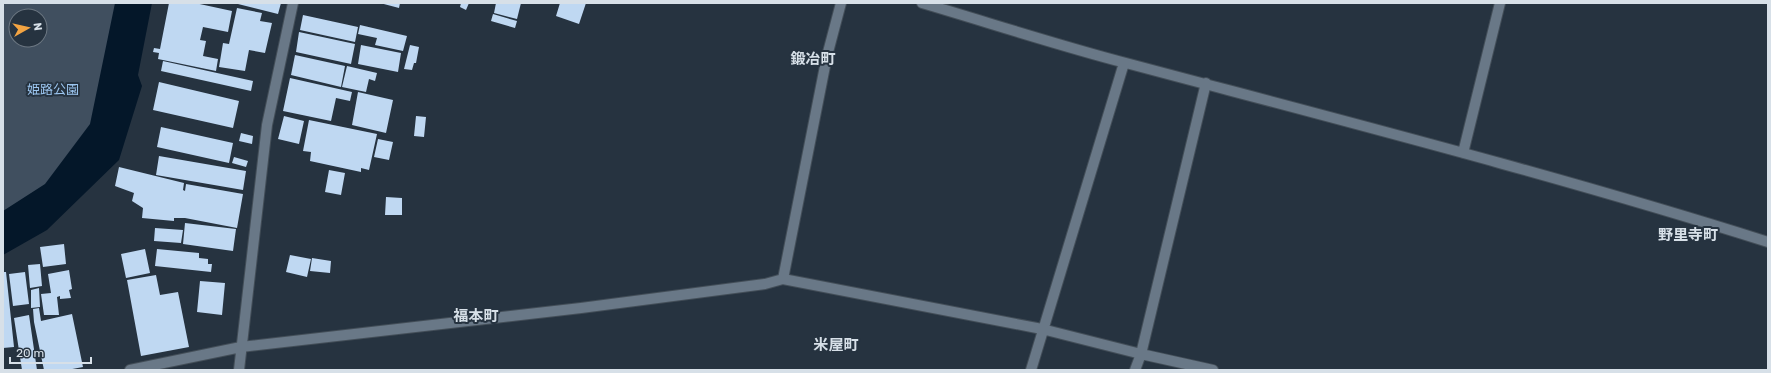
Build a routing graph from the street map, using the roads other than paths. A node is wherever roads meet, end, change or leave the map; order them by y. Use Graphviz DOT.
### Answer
graph roads {
  1 [pos="293,3"];
  2 [pos="841,3"];
  3 [pos="922,3"];
  4 [pos="1500,3"];
  5 [pos="1124,63"];
  6 [pos="1206,83"];
  7 [pos="1463,153"];
  8 [pos="1768,242"];
  9 [pos="783,279"];
  10 [pos="1042,329"];
  11 [pos="241,347"];
  12 [pos="1141,354"];
  13 [pos="1201,369"];
  14 [pos="130,370"];
  15 [pos="239,370"];
  16 [pos="1031,370"];
  17 [pos="1134,370"];
  18 [pos="1213,370"];
  1 -- 11 [label="street"];
  2 -- 9 [label="street"];
  3 -- 5 [label="street"];
  4 -- 7 [label="street"];
  5 -- 6 [label="street"];
  5 -- 10 [label="street"];
  6 -- 7 [label="street"];
  6 -- 12 [label="street"];
  7 -- 8 [label="street"];
  9 -- 10 [label="street"];
  9 -- 11 [label="street"];
  10 -- 12 [label="street"];
  10 -- 16 [label="street"];
  11 -- 14 [label="street"];
  11 -- 15 [label="street"];
  12 -- 13 [label="street"];
  12 -- 17 [label="street"];
  13 -- 18 [label="street"];
}
